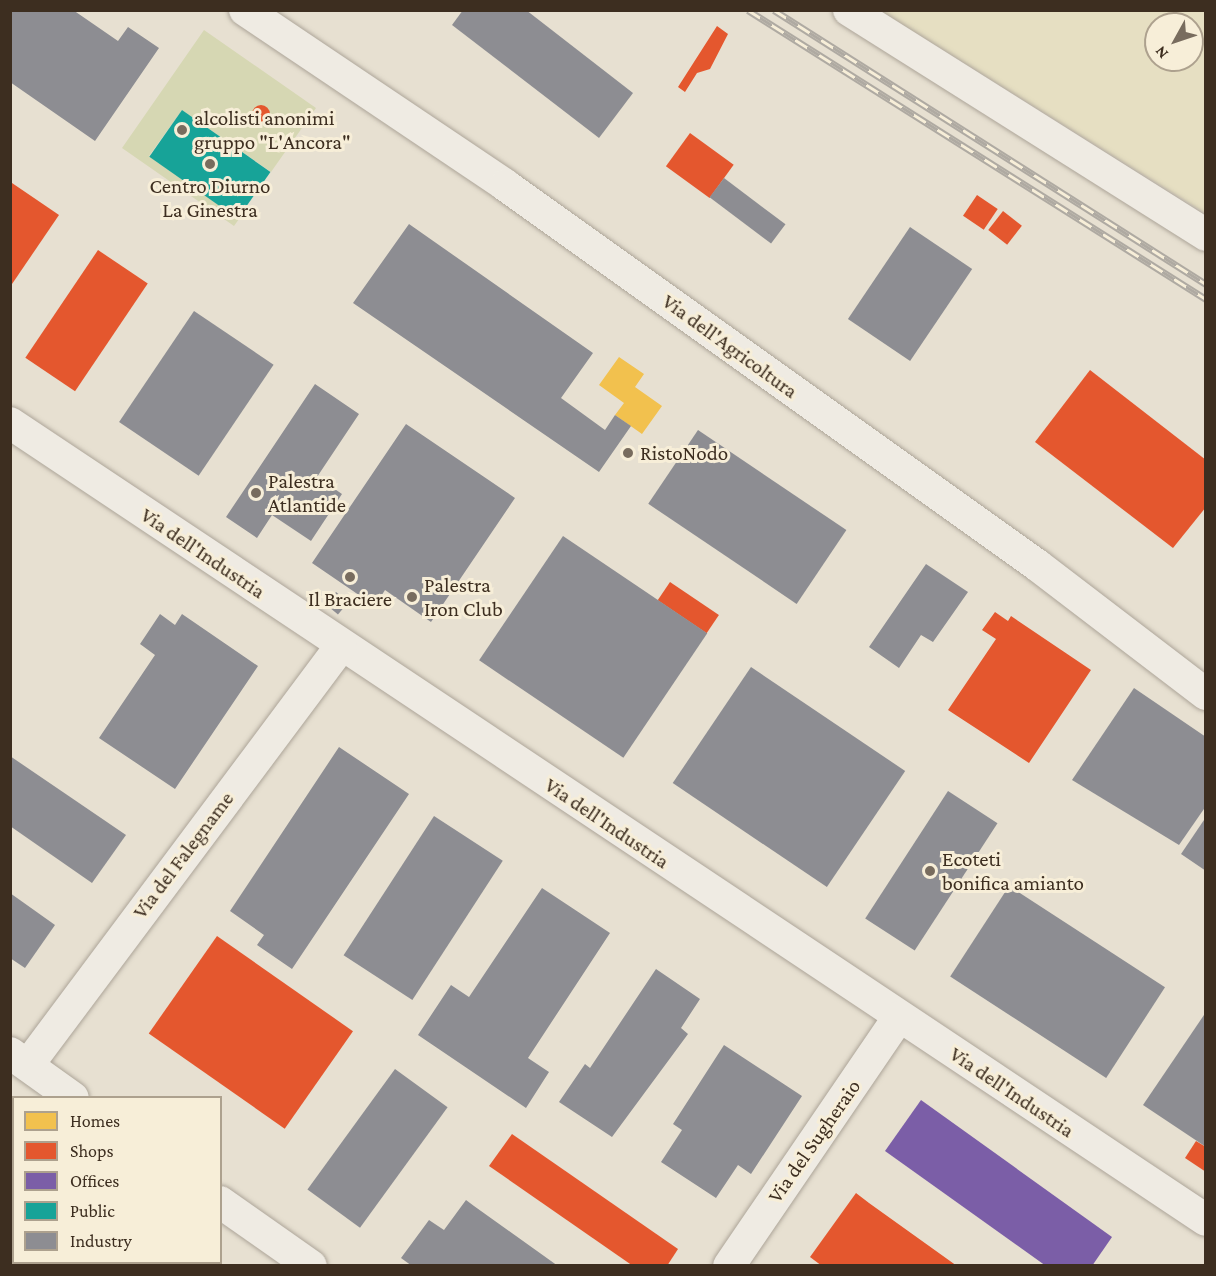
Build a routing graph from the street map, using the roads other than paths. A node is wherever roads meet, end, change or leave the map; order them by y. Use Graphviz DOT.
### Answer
graph roads {
  1 [pos="245,10"];
  2 [pos="849,10"];
  3 [pos="1206,235"];
  4 [pos="10,423"];
  5 [pos="341,646"];
  6 [pos="1206,694"];
  7 [pos="900,1017"];
  8 [pos="19,1059"];
  9 [pos="70,1096"];
  10 [pos="222,1203"];
  11 [pos="1206,1220"];
  12 [pos="311,1266"];
  13 [pos="729,1266"];
  1 -- 6 [label="street, Via dell'Agricoltura"];
  2 -- 3 [label="street"];
  4 -- 5 [label="street, Via dell'Industria"];
  5 -- 7 [label="street, Via dell'Industria"];
  5 -- 8 [label="street, Via del Falegname"];
  7 -- 11 [label="street, Via dell'Industria"];
  7 -- 13 [label="street, Via del Sugheraio"];
  8 -- 9 [label="street"];
  10 -- 12 [label="street"];
}
